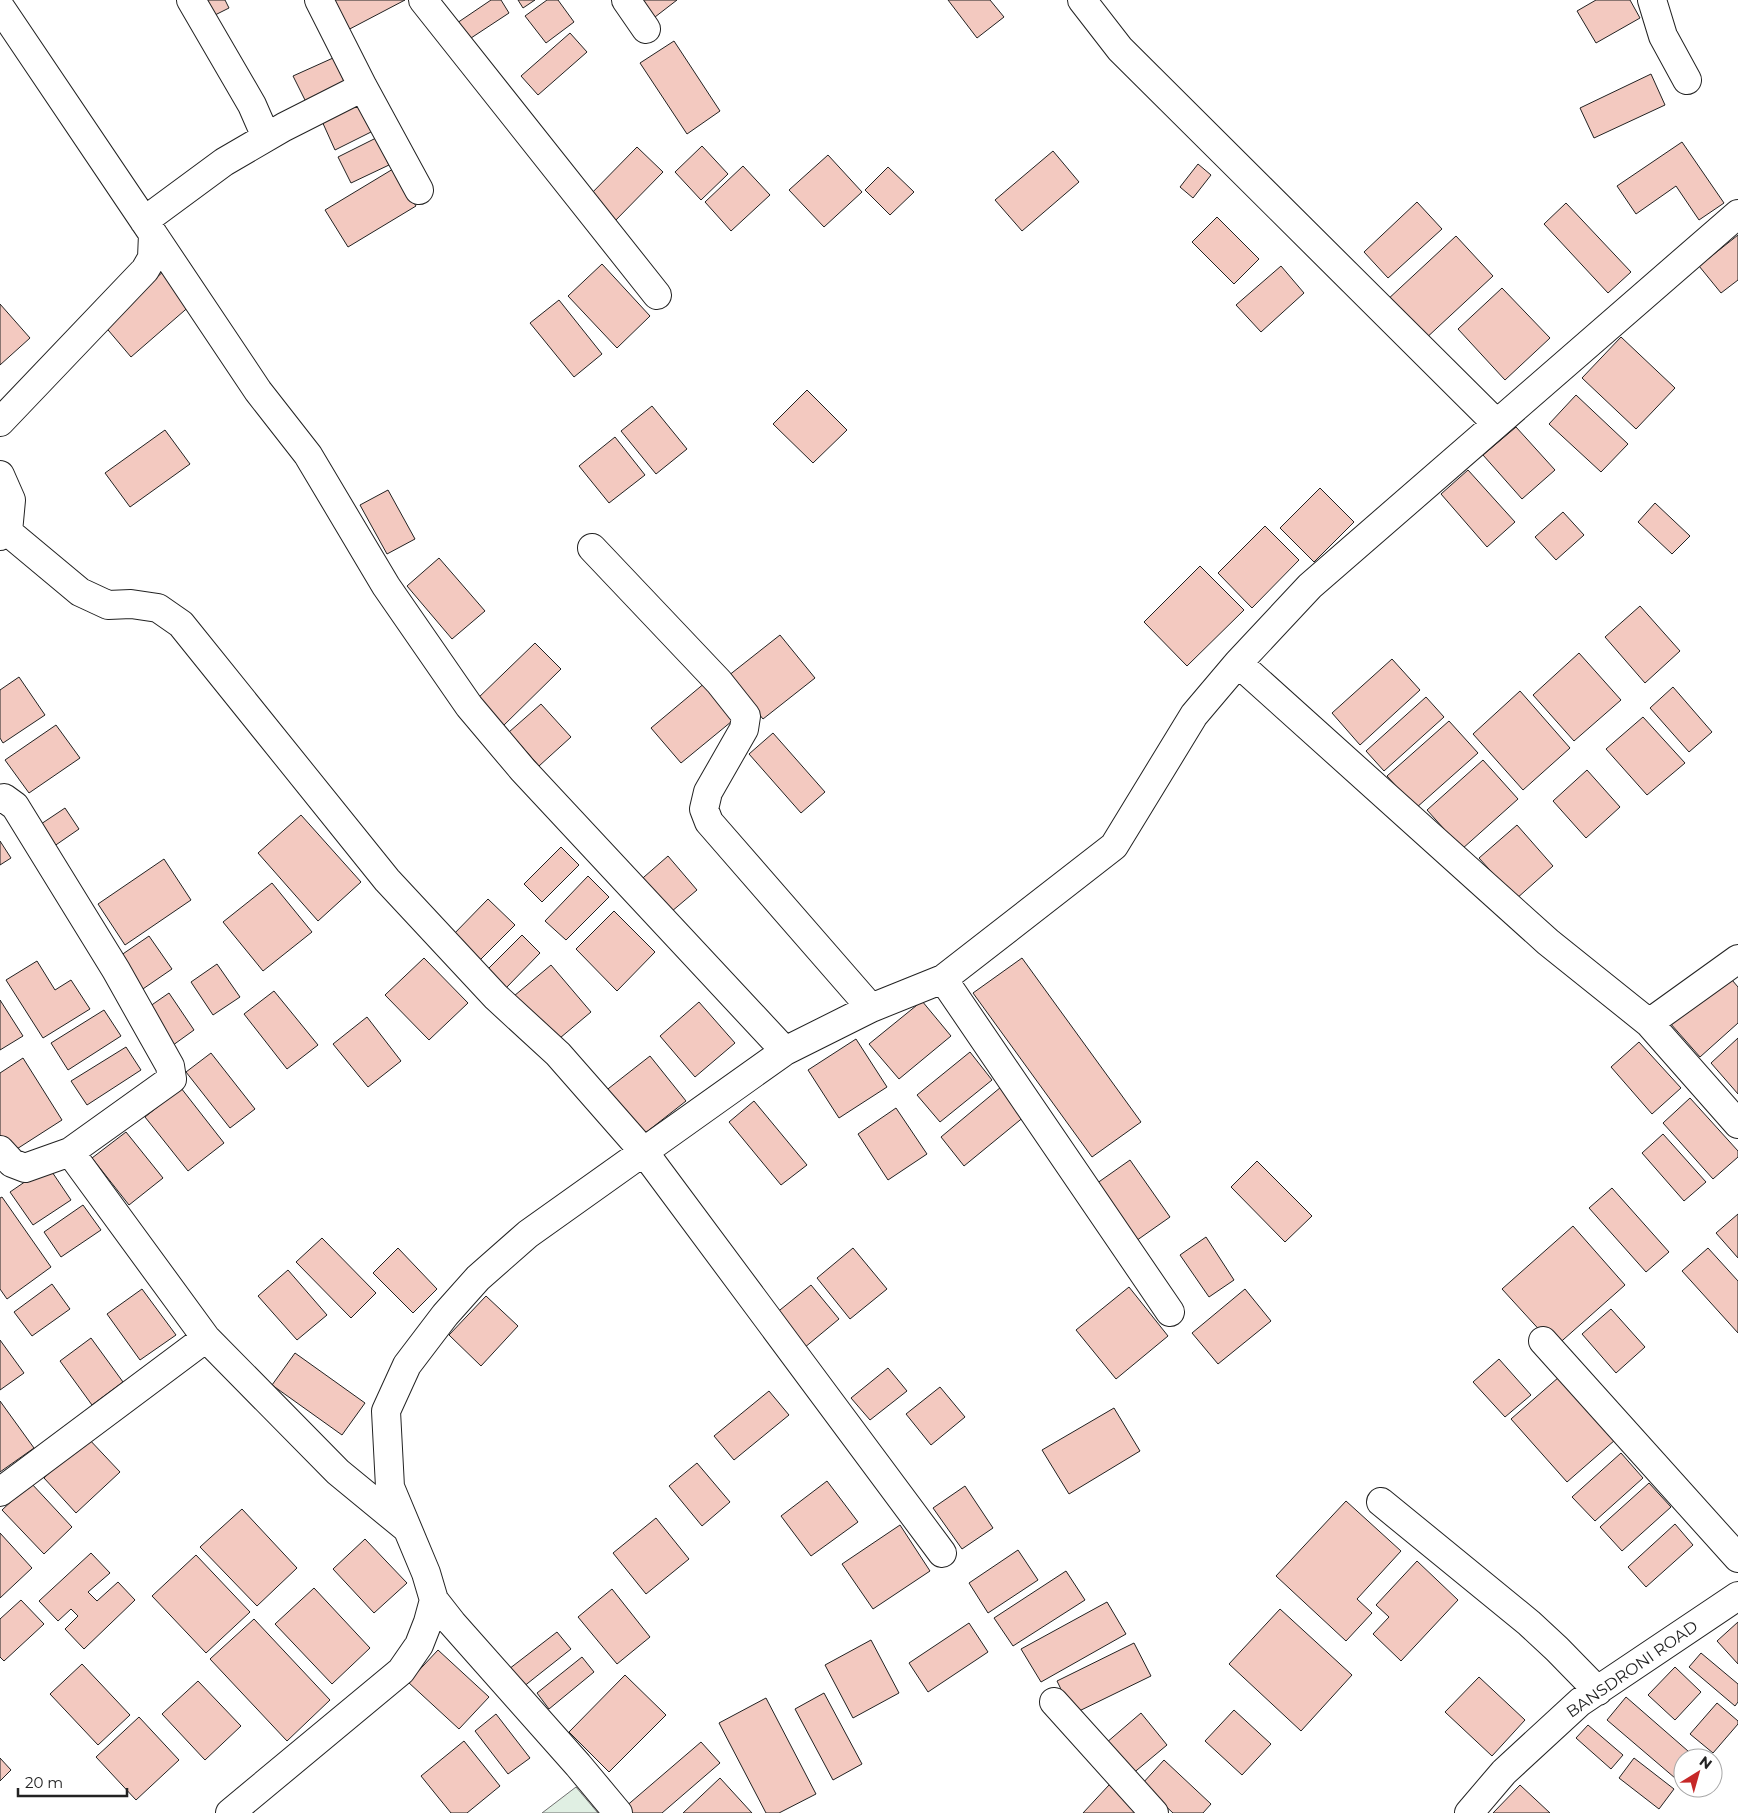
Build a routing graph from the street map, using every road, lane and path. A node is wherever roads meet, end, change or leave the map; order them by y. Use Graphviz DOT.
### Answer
graph roads {
  1 [pos="191,0"];
  2 [pos="319,0"];
  3 [pos="423,0"];
  4 [pos="626,0"];
  5 [pos="1082,0"];
  6 [pos="1652,0"];
  7 [pos="0,7"];
  8 [pos="646,29"];
  9 [pos="1687,80"];
  10 [pos="363,87"];
  11 [pos="266,137"];
  12 [pos="419,190"];
  13 [pos="1738,214"];
  14 [pos="149,227"];
  15 [pos="657,295"];
  16 [pos="0,422"];
  17 [pos="1496,423"];
  18 [pos="0,475"];
  19 [pos="4,534"];
  20 [pos="592,548"];
  21 [pos="1238,663"];
  22 [pos="0,798"];
  23 [pos="1738,959"];
  24 [pos="943,979"];
  25 [pos="871,1008"];
  26 [pos="1649,1022"];
  27 [pos="785,1051"];
  28 [pos="1738,1124"];
  29 [pos="0,1150"];
  30 [pos="70,1152"];
  31 [pos="644,1152"];
  32 [pos="1170,1312"];
  33 [pos="206,1338"];
  34 [pos="1543,1341"];
  35 [pos="2,1487"];
  36 [pos="1381,1502"];
  37 [pos="408,1530"];
  38 [pos="942,1553"];
  39 [pos="1738,1558"];
  40 [pos="1738,1596"];
  41 [pos="434,1600"];
  42 [pos="1598,1691"];
  43 [pos="1054,1702"];
  44 [pos="230,1813"];
  45 [pos="618,1813"];
  46 [pos="1154,1813"];
  47 [pos="1469,1813"];
  1 -- 11 [label="street"];
  2 -- 10 [label="street"];
  3 -- 15 [label="street"];
  4 -- 8 [label="street"];
  5 -- 17 [label="street"];
  6 -- 9 [label="street"];
  7 -- 14 [label="street"];
  10 -- 11 [label="street"];
  10 -- 12 [label="street"];
  11 -- 14 [label="street"];
  13 -- 17 [label="street"];
  14 -- 16 [label="street"];
  14 -- 27 [label="street"];
  17 -- 21 [label="street"];
  18 -- 19 [label="street"];
  19 -- 31 [label="street"];
  20 -- 25 [label="street"];
  21 -- 24 [label="street"];
  21 -- 26 [label="street"];
  22 -- 30 [label="street"];
  23 -- 26 [label="street"];
  24 -- 25 [label="street"];
  24 -- 32 [label="street"];
  25 -- 27 [label="street"];
  26 -- 28 [label="street"];
  27 -- 31 [label="street"];
  29 -- 30 [label="street"];
  30 -- 33 [label="street"];
  31 -- 37 [label="street"];
  31 -- 38 [label="street"];
  33 -- 35 [label="street"];
  33 -- 37 [label="street"];
  34 -- 39 [label="street"];
  36 -- 42 [label="street"];
  37 -- 41 [label="street"];
  40 -- 42 [label="street, BANSDRONI ROAD"];
  41 -- 44 [label="street"];
  41 -- 45 [label="street"];
  42 -- 47 [label="street, BANSDRONI ROAD"];
  43 -- 46 [label="street"];
}
